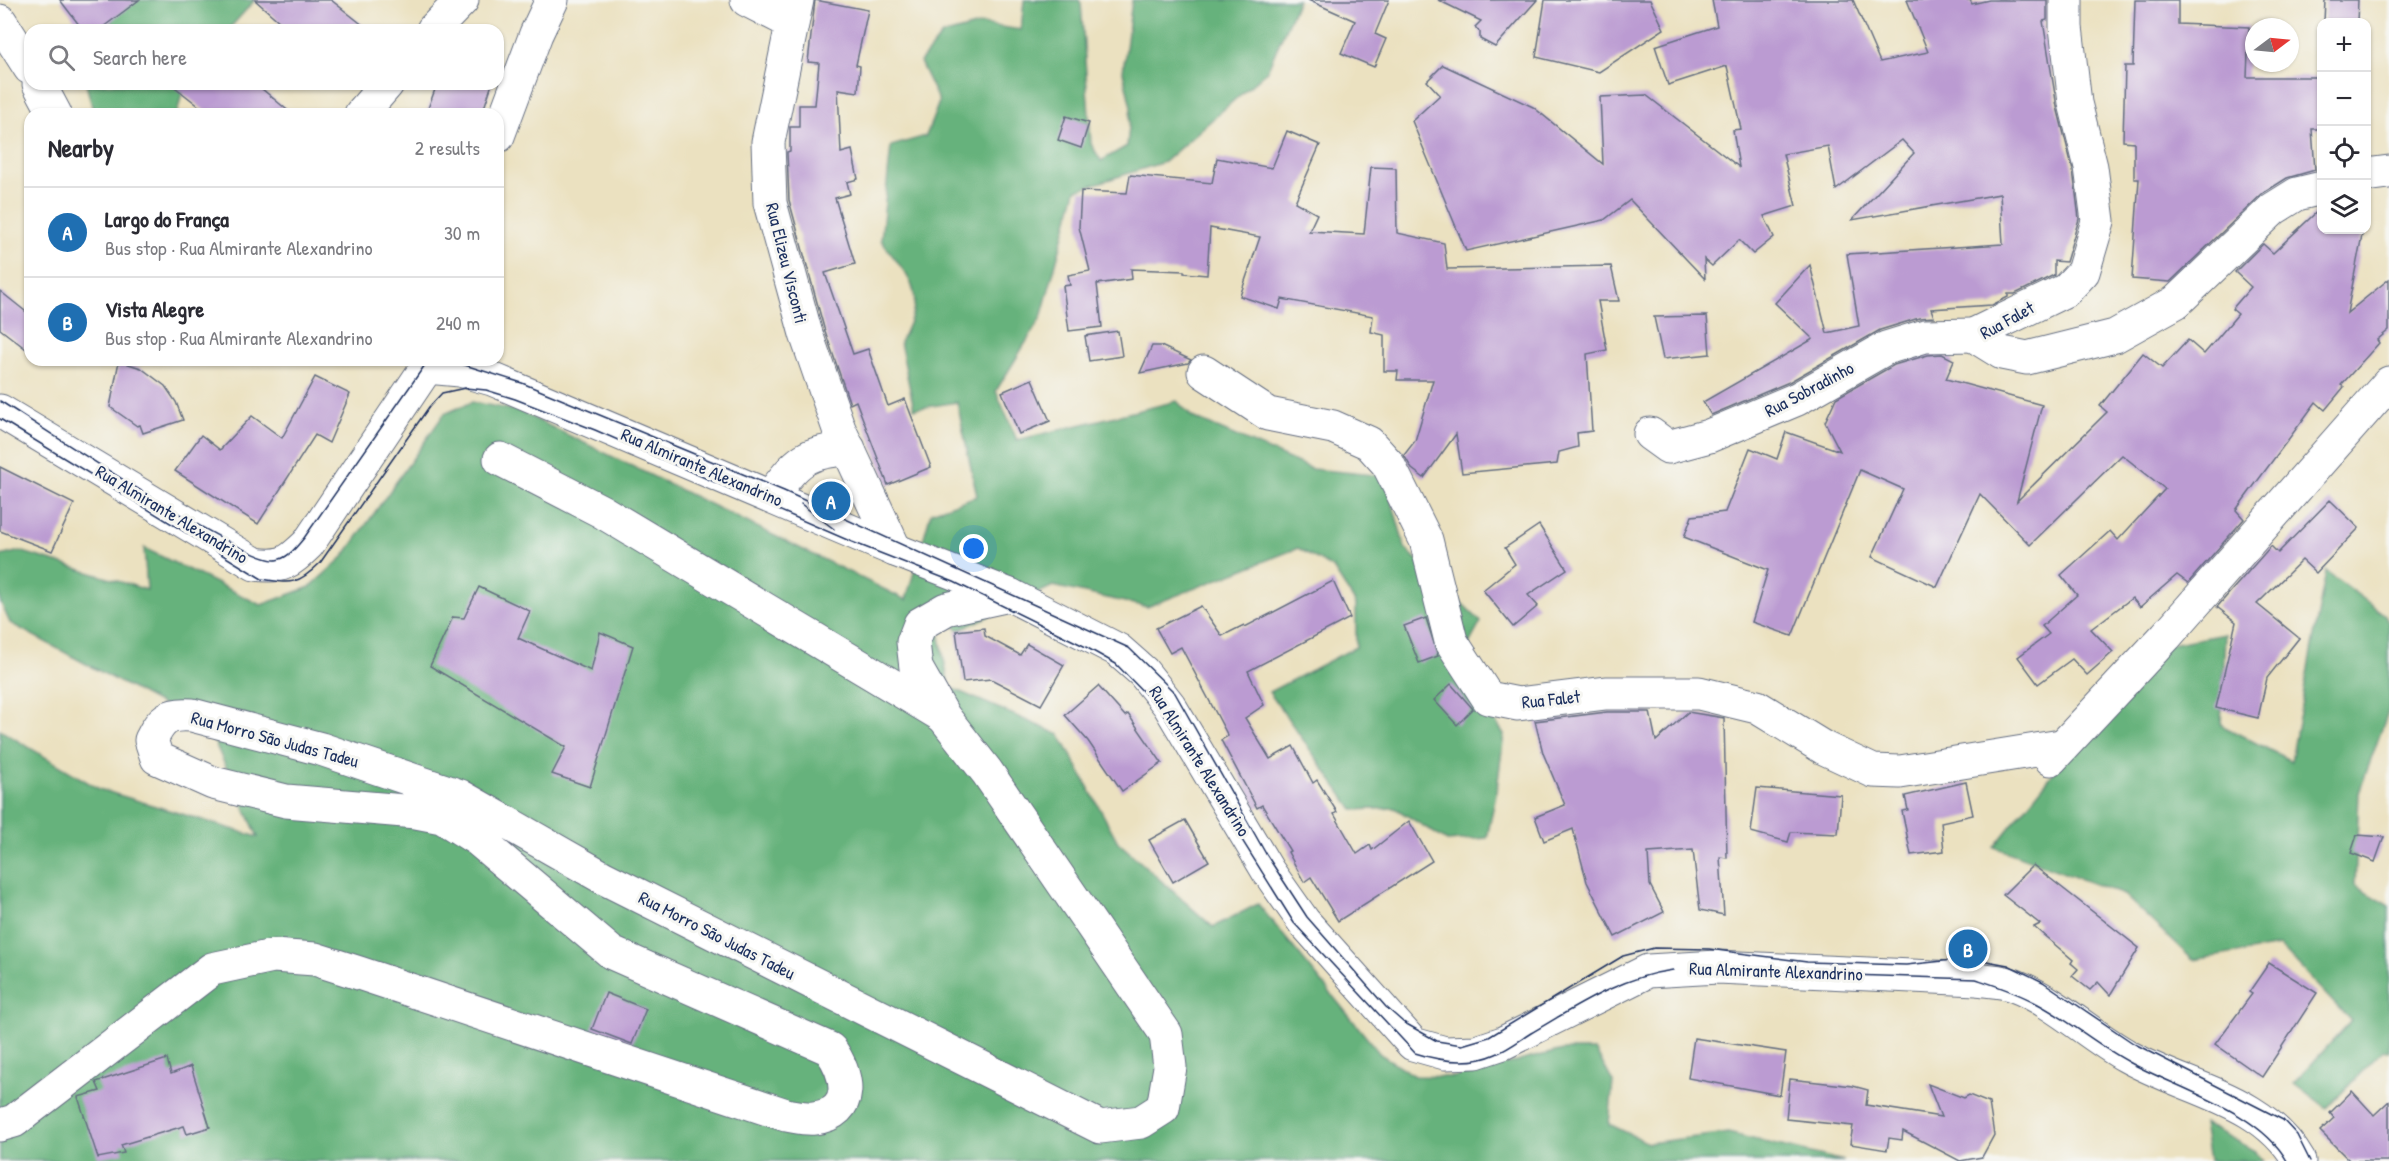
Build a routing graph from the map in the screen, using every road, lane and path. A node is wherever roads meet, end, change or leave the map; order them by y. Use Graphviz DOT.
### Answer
graph roads {
  1 [pos="462,0"];
  2 [pos="552,0"];
  3 [pos="747,0"];
  4 [pos="2066,0"];
  5 [pos="794,11"];
  6 [pos="0,21"];
  7 [pos="439,24"];
  8 [pos="24,59"];
  9 [pos="42,90"];
  10 [pos="382,90"];
  11 [pos="53,108"];
  12 [pos="366,108"];
  13 [pos="504,120"];
  14 [pos="2389,172"];
  15 [pos="2371,174"];
  16 [pos="2317,189"];
  17 [pos="1973,335"];
  18 [pos="426,366"];
  19 [pos="438,366"];
  20 [pos="1204,372"];
  21 [pos="2389,383"];
  22 [pos="0,411"];
  23 [pos="1650,434"];
  24 [pos="849,449"];
  25 [pos="500,459"];
  26 [pos="771,496"];
  27 [pos="895,550"];
  28 [pos="1010,595"];
  29 [pos="944,717"];
  30 [pos="0,1125"];
  31 [pos="2299,1161"];
  1 -- 7 [label="street"];
  2 -- 13 [label="street"];
  3 -- 5 [label="street"];
  4 -- 17 [label="street, Rua Falet"];
  5 -- 24 [label="street, Rua Elizeu Visconti"];
  6 -- 8 [label="street"];
  9 -- 11 [label="street"];
  10 -- 12 [label="street"];
  14 -- 15 [label="street"];
  16 -- 17 [label="street, Rua Falet"];
  17 -- 23 [label="street, Rua Sobradinho"];
  18 -- 22 [label="street, Rua Almirante Alexandrino"];
  19 -- 26 [label="street, Rua Almirante Alexandrino"];
  20 -- 21 [label="street, Rua Falet"];
  24 -- 26 [label="street"];
  24 -- 27 [label="street, Rua Elizeu Visconti"];
  25 -- 29 [label="street"];
  26 -- 27 [label="street, Rua Almirante Alexandrino"];
  27 -- 28 [label="street, Rua Almirante Alexandrino"];
  28 -- 29 [label="street, Rua Morro São Judas Tadeu"];
  28 -- 31 [label="street, Rua Almirante Alexandrino"];
  29 -- 30 [label="street, Rua Morro São Judas Tadeu"];
}
